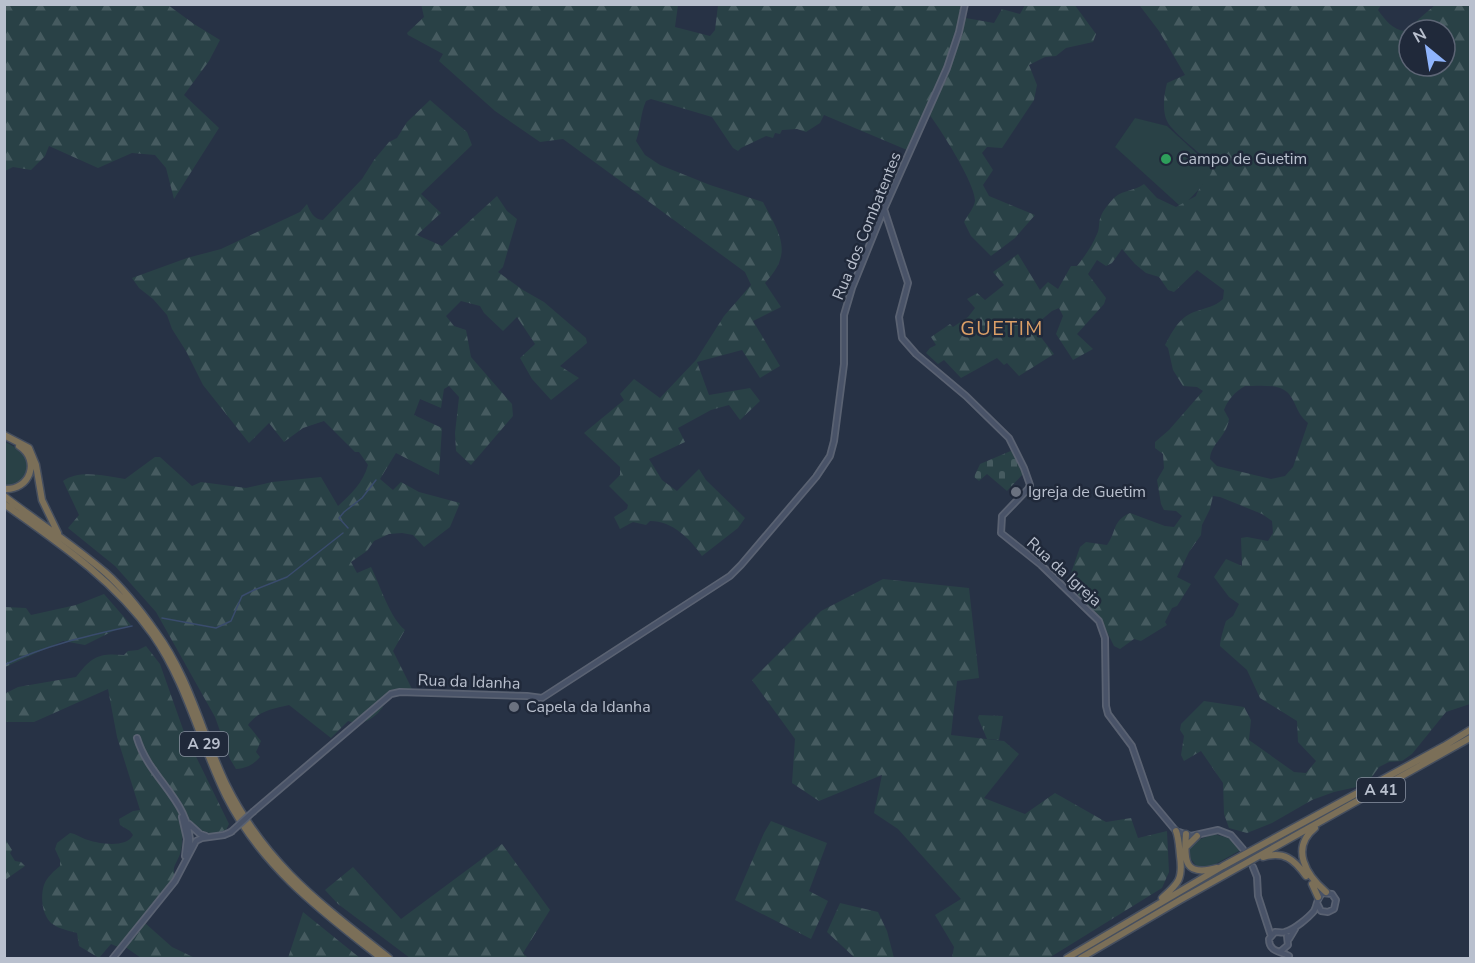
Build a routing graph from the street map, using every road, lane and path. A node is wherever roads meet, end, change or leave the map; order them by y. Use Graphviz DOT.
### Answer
graph roads {
  1 [pos="965,4"];
  2 [pos="884,209"];
  3 [pos="4,437"];
  4 [pos="4,489"];
  5 [pos="4,496"];
  6 [pos="4,504"];
  7 [pos="60,536"];
  8 [pos="741,566"];
  9 [pos="1470,730"];
  10 [pos="137,738"];
  11 [pos="1470,738"];
  12 [pos="174,798"];
  13 [pos="1163,816"];
  14 [pos="1325,821"];
  15 [pos="188,822"];
  16 [pos="1176,831"];
  17 [pos="1186,834"];
  18 [pos="201,836"];
  19 [pos="1197,836"];
  20 [pos="190,837"];
  21 [pos="1182,849"];
  22 [pos="1243,849"];
  23 [pos="190,850"];
  24 [pos="1253,863"];
  25 [pos="184,865"];
  26 [pos="1223,866"];
  27 [pos="1326,892"];
  28 [pos="1318,900"];
  29 [pos="1156,905"];
  30 [pos="1322,911"];
  31 [pos="1266,919"];
  32 [pos="1281,932"];
  33 [pos="1271,936"];
  34 [pos="1288,939"];
  35 [pos="1287,948"];
  36 [pos="1280,951"];
  37 [pos="1290,957"];
  38 [pos="113,958"];
  39 [pos="381,958"];
  40 [pos="389,958"];
  41 [pos="1067,958"];
  42 [pos="1081,958"];
  1 -- 2 [label="main road, Rua dos Combatentes"];
  2 -- 8 [label="main road, Rua dos Combatentes"];
  2 -- 13 [label="main road, Rua da Igreja"];
  3 -- 4 [label="highway"];
  3 -- 7 [label="highway"];
  5 -- 7 [label="highway, A 29"];
  6 -- 39 [label="highway, A 29"];
  7 -- 40 [label="highway, A 29"];
  8 -- 18 [label="main road, Rua da Idanha, bridge"];
  9 -- 26 [label="highway, A 41"];
  10 -- 12 [label="main road"];
  11 -- 14 [label="highway, A 41"];
  12 -- 15 [label="main road"];
  12 -- 20 [label="main road"];
  13 -- 16 [label="main road, Rua da Igreja"];
  13 -- 17 [label="main road, Rua da Igreja"];
  14 -- 24 [label="highway, A 41"];
  14 -- 27 [label="highway"];
  15 -- 18 [label="main road"];
  15 -- 20 [label="main road"];
  16 -- 17 [label="main road, Rua da Igreja"];
  16 -- 21 [label="highway"];
  17 -- 19 [label="main road, Rua da Igreja"];
  17 -- 21 [label="highway"];
  18 -- 20 [label="main road, Rua da Idanha"];
  18 -- 23 [label="main road"];
  19 -- 21 [label="highway"];
  19 -- 22 [label="main road, Rua da Igreja"];
  20 -- 23 [label="main road"];
  20 -- 25 [label="main road"];
  21 -- 26 [label="highway"];
  21 -- 29 [label="highway"];
  23 -- 25 [label="main road"];
  24 -- 28 [label="highway"];
  24 -- 31 [label="main road"];
  24 -- 42 [label="highway, A 41"];
  25 -- 38 [label="main road"];
  26 -- 29 [label="highway, A 41"];
  27 -- 28 [label="main road"];
  27 -- 30 [label="main road"];
  28 -- 30 [label="main road"];
  28 -- 32 [label="main road"];
  29 -- 41 [label="highway, A 41"];
  30 -- 34 [label="main road"];
  31 -- 32 [label="main road"];
  31 -- 33 [label="main road"];
  32 -- 33 [label="main road"];
  32 -- 34 [label="main road"];
  33 -- 36 [label="main road"];
  34 -- 35 [label="main road"];
  35 -- 36 [label="main road"];
  35 -- 37 [label="main road"];
  36 -- 37 [label="main road"];
}
